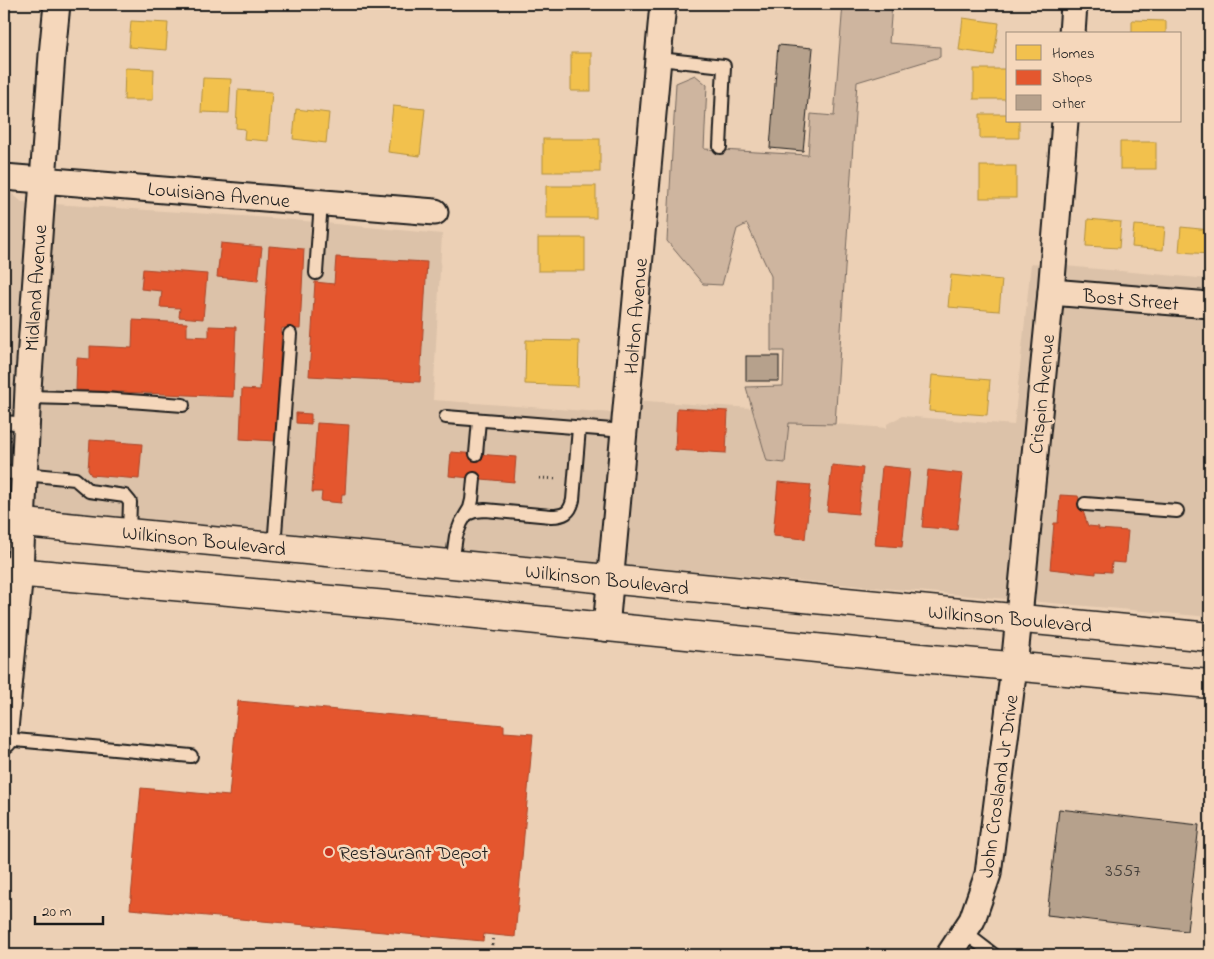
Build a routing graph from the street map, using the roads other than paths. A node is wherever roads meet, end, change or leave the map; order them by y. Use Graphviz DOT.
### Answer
graph roads {
  1 [pos="57,4"];
  2 [pos="663,4"];
  3 [pos="1074,4"];
  4 [pos="1072,32"];
  5 [pos="659,59"];
  6 [pos="1065,122"];
  7 [pos="720,147"];
  8 [pos="4,177"];
  9 [pos="43,180"];
  10 [pos="321,202"];
  11 [pos="435,212"];
  12 [pos="316,273"];
  13 [pos="1051,292"];
  14 [pos="1210,306"];
  15 [pos="290,334"];
  16 [pos="28,397"];
  17 [pos="183,404"];
  18 [pos="446,417"];
  19 [pos="479,420"];
  20 [pos="15,423"];
  21 [pos="579,428"];
  22 [pos="625,431"];
  23 [pos="476,454"];
  24 [pos="14,473"];
  25 [pos="474,479"];
  26 [pos="1085,504"];
  27 [pos="1177,511"];
  28 [pos="467,514"];
  29 [pos="13,522"];
  30 [pos="129,533"];
  31 [pos="274,547"];
  32 [pos="452,564"];
  33 [pos="12,571"];
  34 [pos="611,580"];
  35 [pos="1018,619"];
  36 [pos="606,628"];
  37 [pos="1210,637"];
  38 [pos="1014,667"];
  39 [pos="1210,684"];
  40 [pos="4,740"];
  41 [pos="191,756"];
  42 [pos="964,932"];
  43 [pos="949,955"];
  44 [pos="994,955"];
  1 -- 9 [label="street, Midland Avenue"];
  2 -- 5 [label="street, Holton Avenue"];
  3 -- 4 [label="street"];
  5 -- 7 [label="lane"];
  5 -- 22 [label="street, Holton Avenue"];
  6 -- 13 [label="street, Crispin Avenue"];
  8 -- 9 [label="street, Louisiana Avenue"];
  9 -- 10 [label="street, Louisiana Avenue"];
  9 -- 16 [label="street, Midland Avenue"];
  10 -- 11 [label="street, Louisiana Avenue"];
  10 -- 12 [label="lane"];
  13 -- 14 [label="street, Bost Street"];
  13 -- 35 [label="street, Crispin Avenue"];
  15 -- 31 [label="lane"];
  16 -- 17 [label="lane"];
  16 -- 20 [label="street, Midland Avenue"];
  18 -- 19 [label="lane"];
  19 -- 21 [label="lane"];
  19 -- 23 [label="lane"];
  20 -- 24 [label="street, Midland Avenue"];
  21 -- 22 [label="lane"];
  21 -- 28 [label="lane"];
  22 -- 34 [label="street, Holton Avenue"];
  24 -- 29 [label="street, Midland Avenue"];
  24 -- 30 [label="lane"];
  25 -- 28 [label="lane"];
  26 -- 27 [label="lane"];
  28 -- 32 [label="lane"];
  29 -- 30 [label="main road, Wilkinson Boulevard"];
  29 -- 33 [label="street, Midland Avenue"];
  30 -- 31 [label="main road, Wilkinson Boulevard"];
  31 -- 32 [label="main road, Wilkinson Boulevard"];
  32 -- 34 [label="main road, Wilkinson Boulevard"];
  33 -- 36 [label="main road"];
  33 -- 40 [label="street, Midland Avenue"];
  34 -- 35 [label="main road, Wilkinson Boulevard"];
  34 -- 36 [label="street, Holton Avenue"];
  35 -- 37 [label="main road, Wilkinson Boulevard"];
  35 -- 38 [label="street, Crispin Avenue"];
  36 -- 38 [label="main road"];
  38 -- 39 [label="main road"];
  38 -- 42 [label="street, John Crosland Jr Drive"];
  40 -- 41 [label="lane"];
  42 -- 43 [label="street, John Crosland Jr Drive"];
  42 -- 44 [label="lane"];
}
